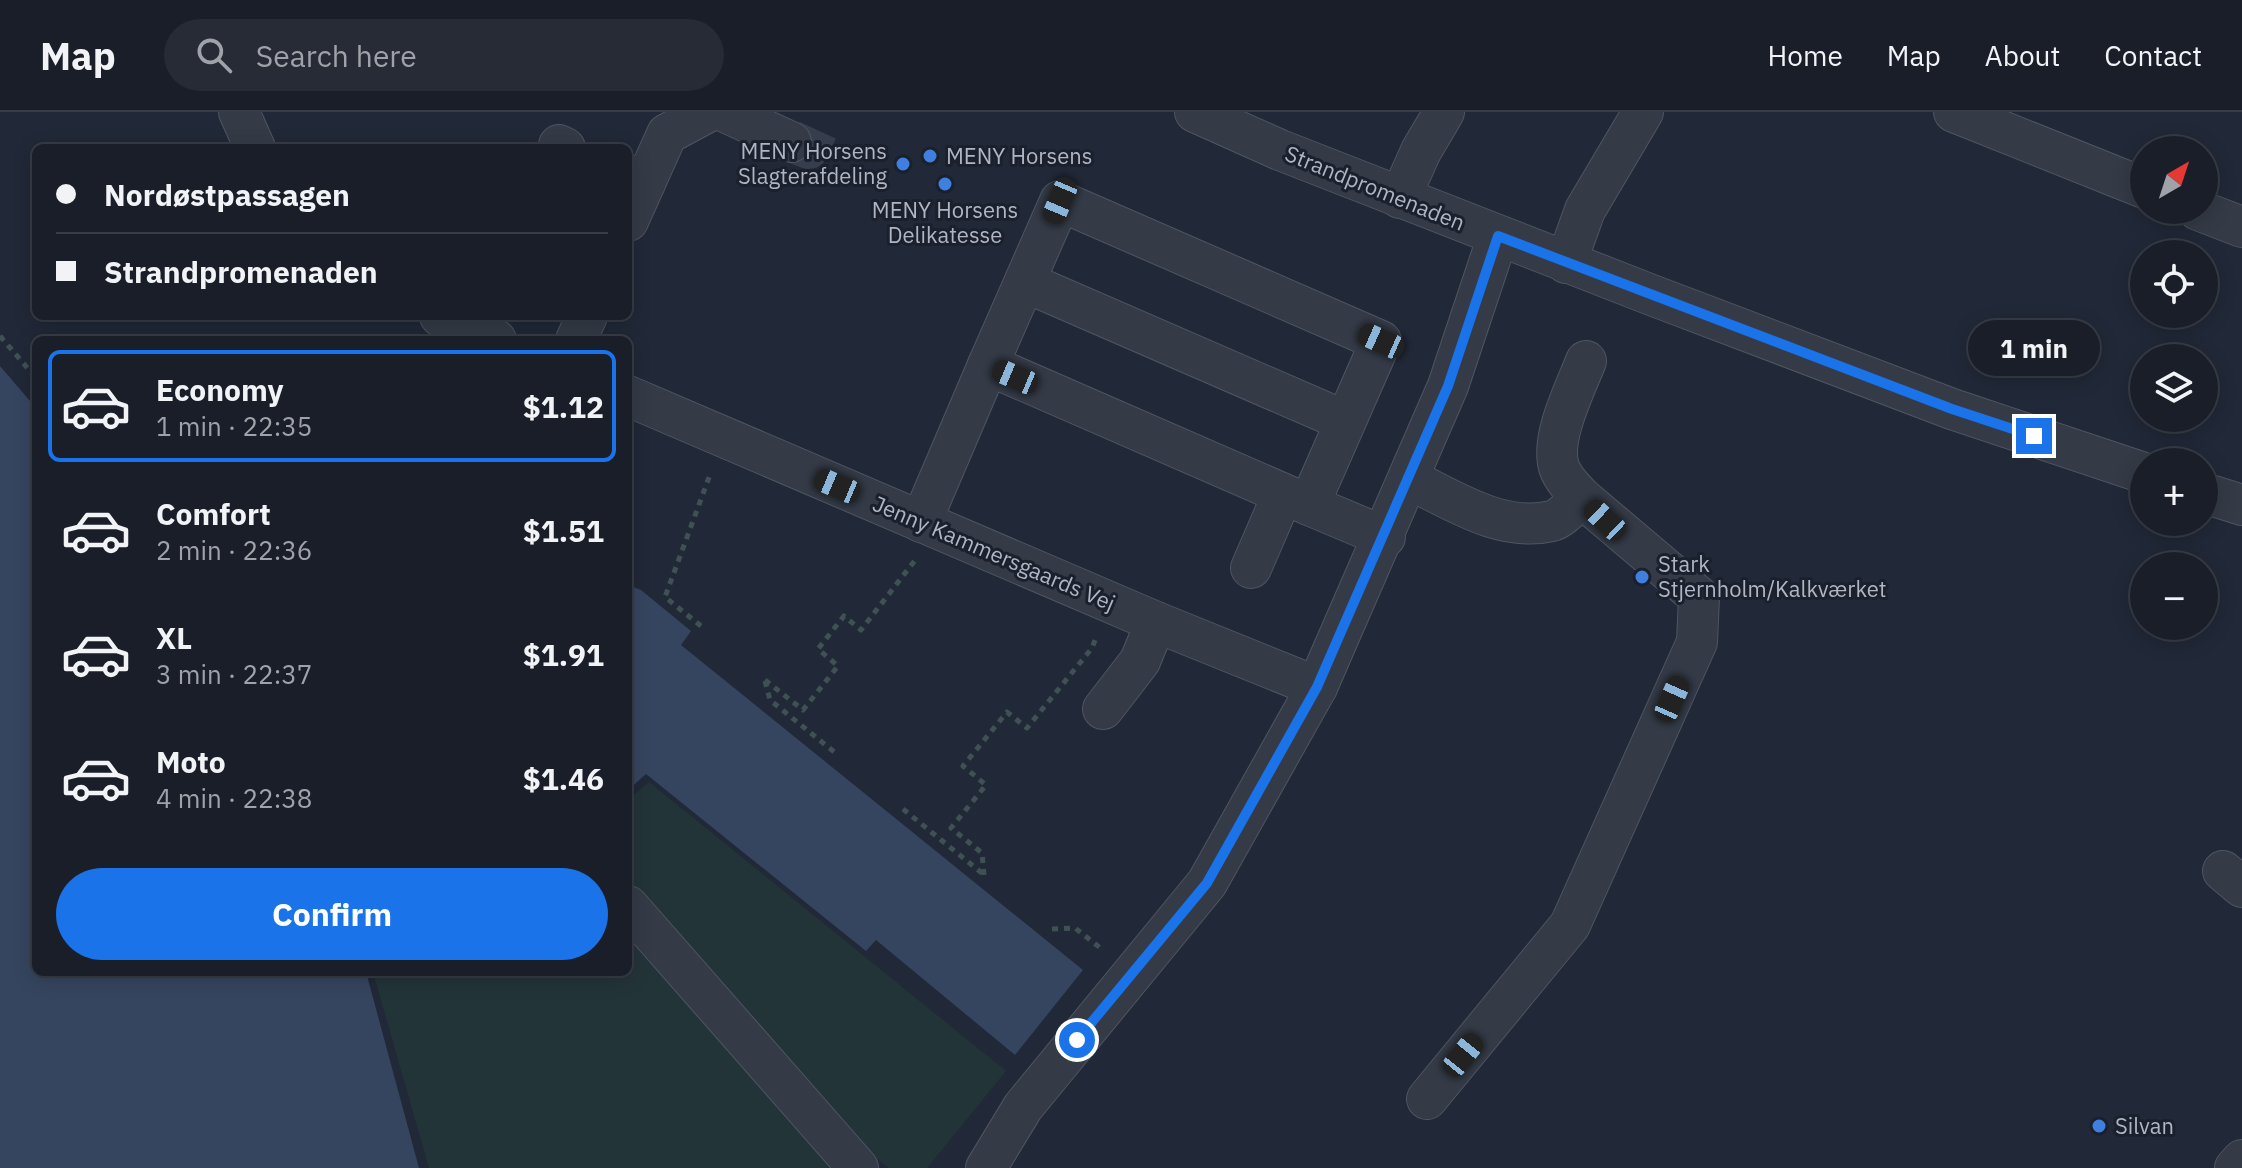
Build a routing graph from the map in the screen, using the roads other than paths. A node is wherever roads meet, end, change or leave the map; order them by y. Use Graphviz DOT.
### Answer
graph roads {
  1 [pos="239,112"];
  2 [pos="708,112"];
  3 [pos="725,112"];
  4 [pos="1195,112"];
  5 [pos="1444,112"];
  6 [pos="1643,112"];
  7 [pos="1954,112"];
  8 [pos="791,142"];
  9 [pos="253,144"];
  10 [pos="636,179"];
  11 [pos="2130,182"];
  12 [pos="1400,198"];
  13 [pos="632,200"];
  14 [pos="2218,218"];
  15 [pos="2242,227"];
  16 [pos="1498,236"];
  17 [pos="1566,263"];
  18 [pos="1025,282"];
  19 [pos="449,320"];
  20 [pos="487,336"];
  21 [pos="1586,361"];
  22 [pos="988,365"];
  23 [pos="632,398"];
  24 [pos="1345,421"];
  25 [pos="2130,468"];
  26 [pos="1409,479"];
  27 [pos="2218,497"];
  28 [pos="1582,498"];
  29 [pos="1296,499"];
  30 [pos="2242,505"];
  31 [pos="921,522"];
  32 [pos="1385,537"];
  33 [pos="1251,568"];
  34 [pos="1156,622"];
  35 [pos="1317,687"];
  36 [pos="1103,709"];
  37 [pos="632,911"];
  38 [pos="1427,1099"];
  39 [pos="2242,1160"];
  40 [pos="858,1168"];
  41 [pos="986,1168"];
  42 [pos="2235,1168"];
  1 -- 9 [label="street"];
  2 -- 10 [label="street"];
  3 -- 8 [label="street"];
  4 -- 12 [label="street, Strandpromenaden"];
  5 -- 12 [label="street"];
  6 -- 17 [label="street"];
  7 -- 11 [label="street"];
  10 -- 13 [label="street"];
  12 -- 16 [label="street, Strandpromenaden"];
  14 -- 15 [label="street"];
  16 -- 17 [label="street, Strandpromenaden"];
  16 -- 26 [label="street"];
  17 -- 25 [label="street, Strandpromenaden"];
  18 -- 22 [label="street"];
  18 -- 24 [label="street"];
  18 -- 24 [label="street"];
  19 -- 20 [label="street"];
  21 -- 28 [label="street"];
  22 -- 29 [label="street"];
  22 -- 31 [label="street"];
  23 -- 31 [label="street, Jenny Kammersgaards Vej"];
  24 -- 29 [label="street"];
  26 -- 28 [label="street"];
  26 -- 32 [label="street"];
  27 -- 30 [label="street"];
  28 -- 38 [label="street"];
  29 -- 32 [label="street"];
  29 -- 33 [label="street"];
  31 -- 34 [label="street, Jenny Kammersgaards Vej"];
  32 -- 35 [label="street"];
  34 -- 35 [label="street, Jenny Kammersgaards Vej"];
  34 -- 36 [label="street"];
  35 -- 41 [label="street"];
  37 -- 40 [label="street"];
  39 -- 42 [label="street"];
}
